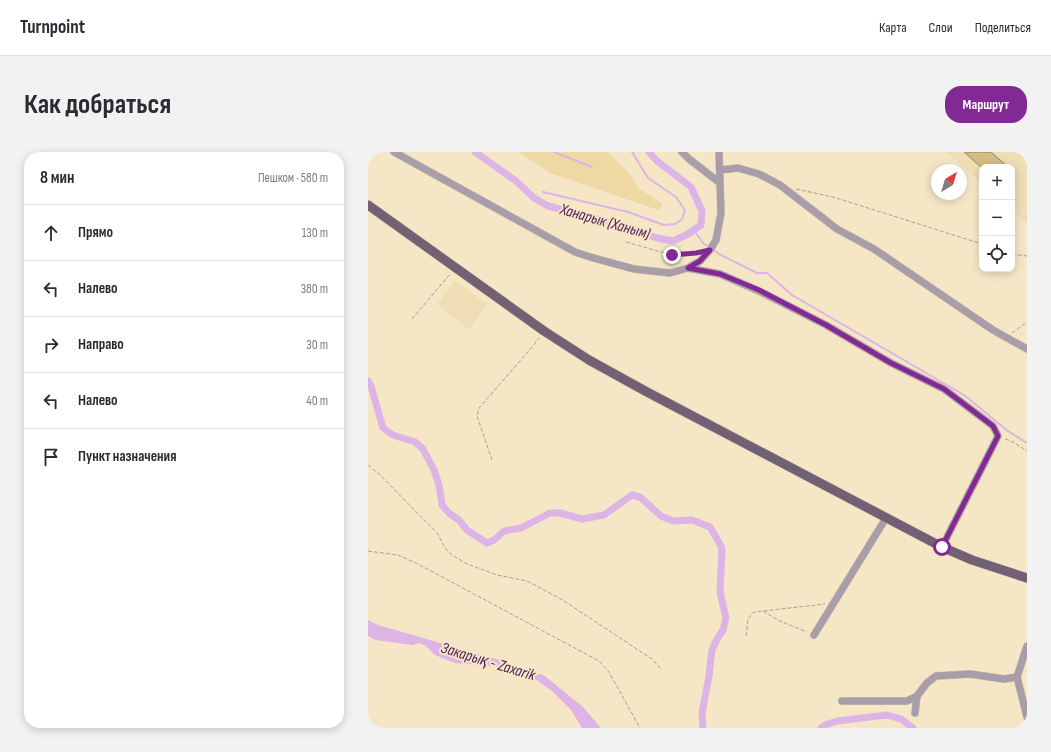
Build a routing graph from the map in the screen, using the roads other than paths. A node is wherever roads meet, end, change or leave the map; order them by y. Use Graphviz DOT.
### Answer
graph roads {
  1 [pos="394,152"];
  2 [pos="682,152"];
  3 [pos="719,152"];
  4 [pos="720,170"];
  5 [pos="720,183"];
  6 [pos="368,205"];
  7 [pos="688,268"];
  8 [pos="1027,349"];
  9 [pos="886,518"];
  10 [pos="942,547"];
  11 [pos="1027,578"];
  12 [pos="814,635"];
  13 [pos="1027,646"];
  14 [pos="1016,677"];
  15 [pos="917,696"];
  16 [pos="842,701"];
  17 [pos="915,713"];
  18 [pos="1027,717"];
  1 -- 7 [label="street"];
  2 -- 5 [label="street"];
  3 -- 4 [label="street"];
  4 -- 5 [label="street"];
  4 -- 8 [label="street"];
  5 -- 7 [label="street"];
  6 -- 9 [label="main road"];
  7 -- 10 [label="street"];
  9 -- 10 [label="main road"];
  9 -- 12 [label="street"];
  10 -- 11 [label="main road"];
  13 -- 14 [label="street"];
  14 -- 15 [label="street"];
  14 -- 18 [label="street"];
  15 -- 16 [label="street"];
  15 -- 17 [label="street"];
}
